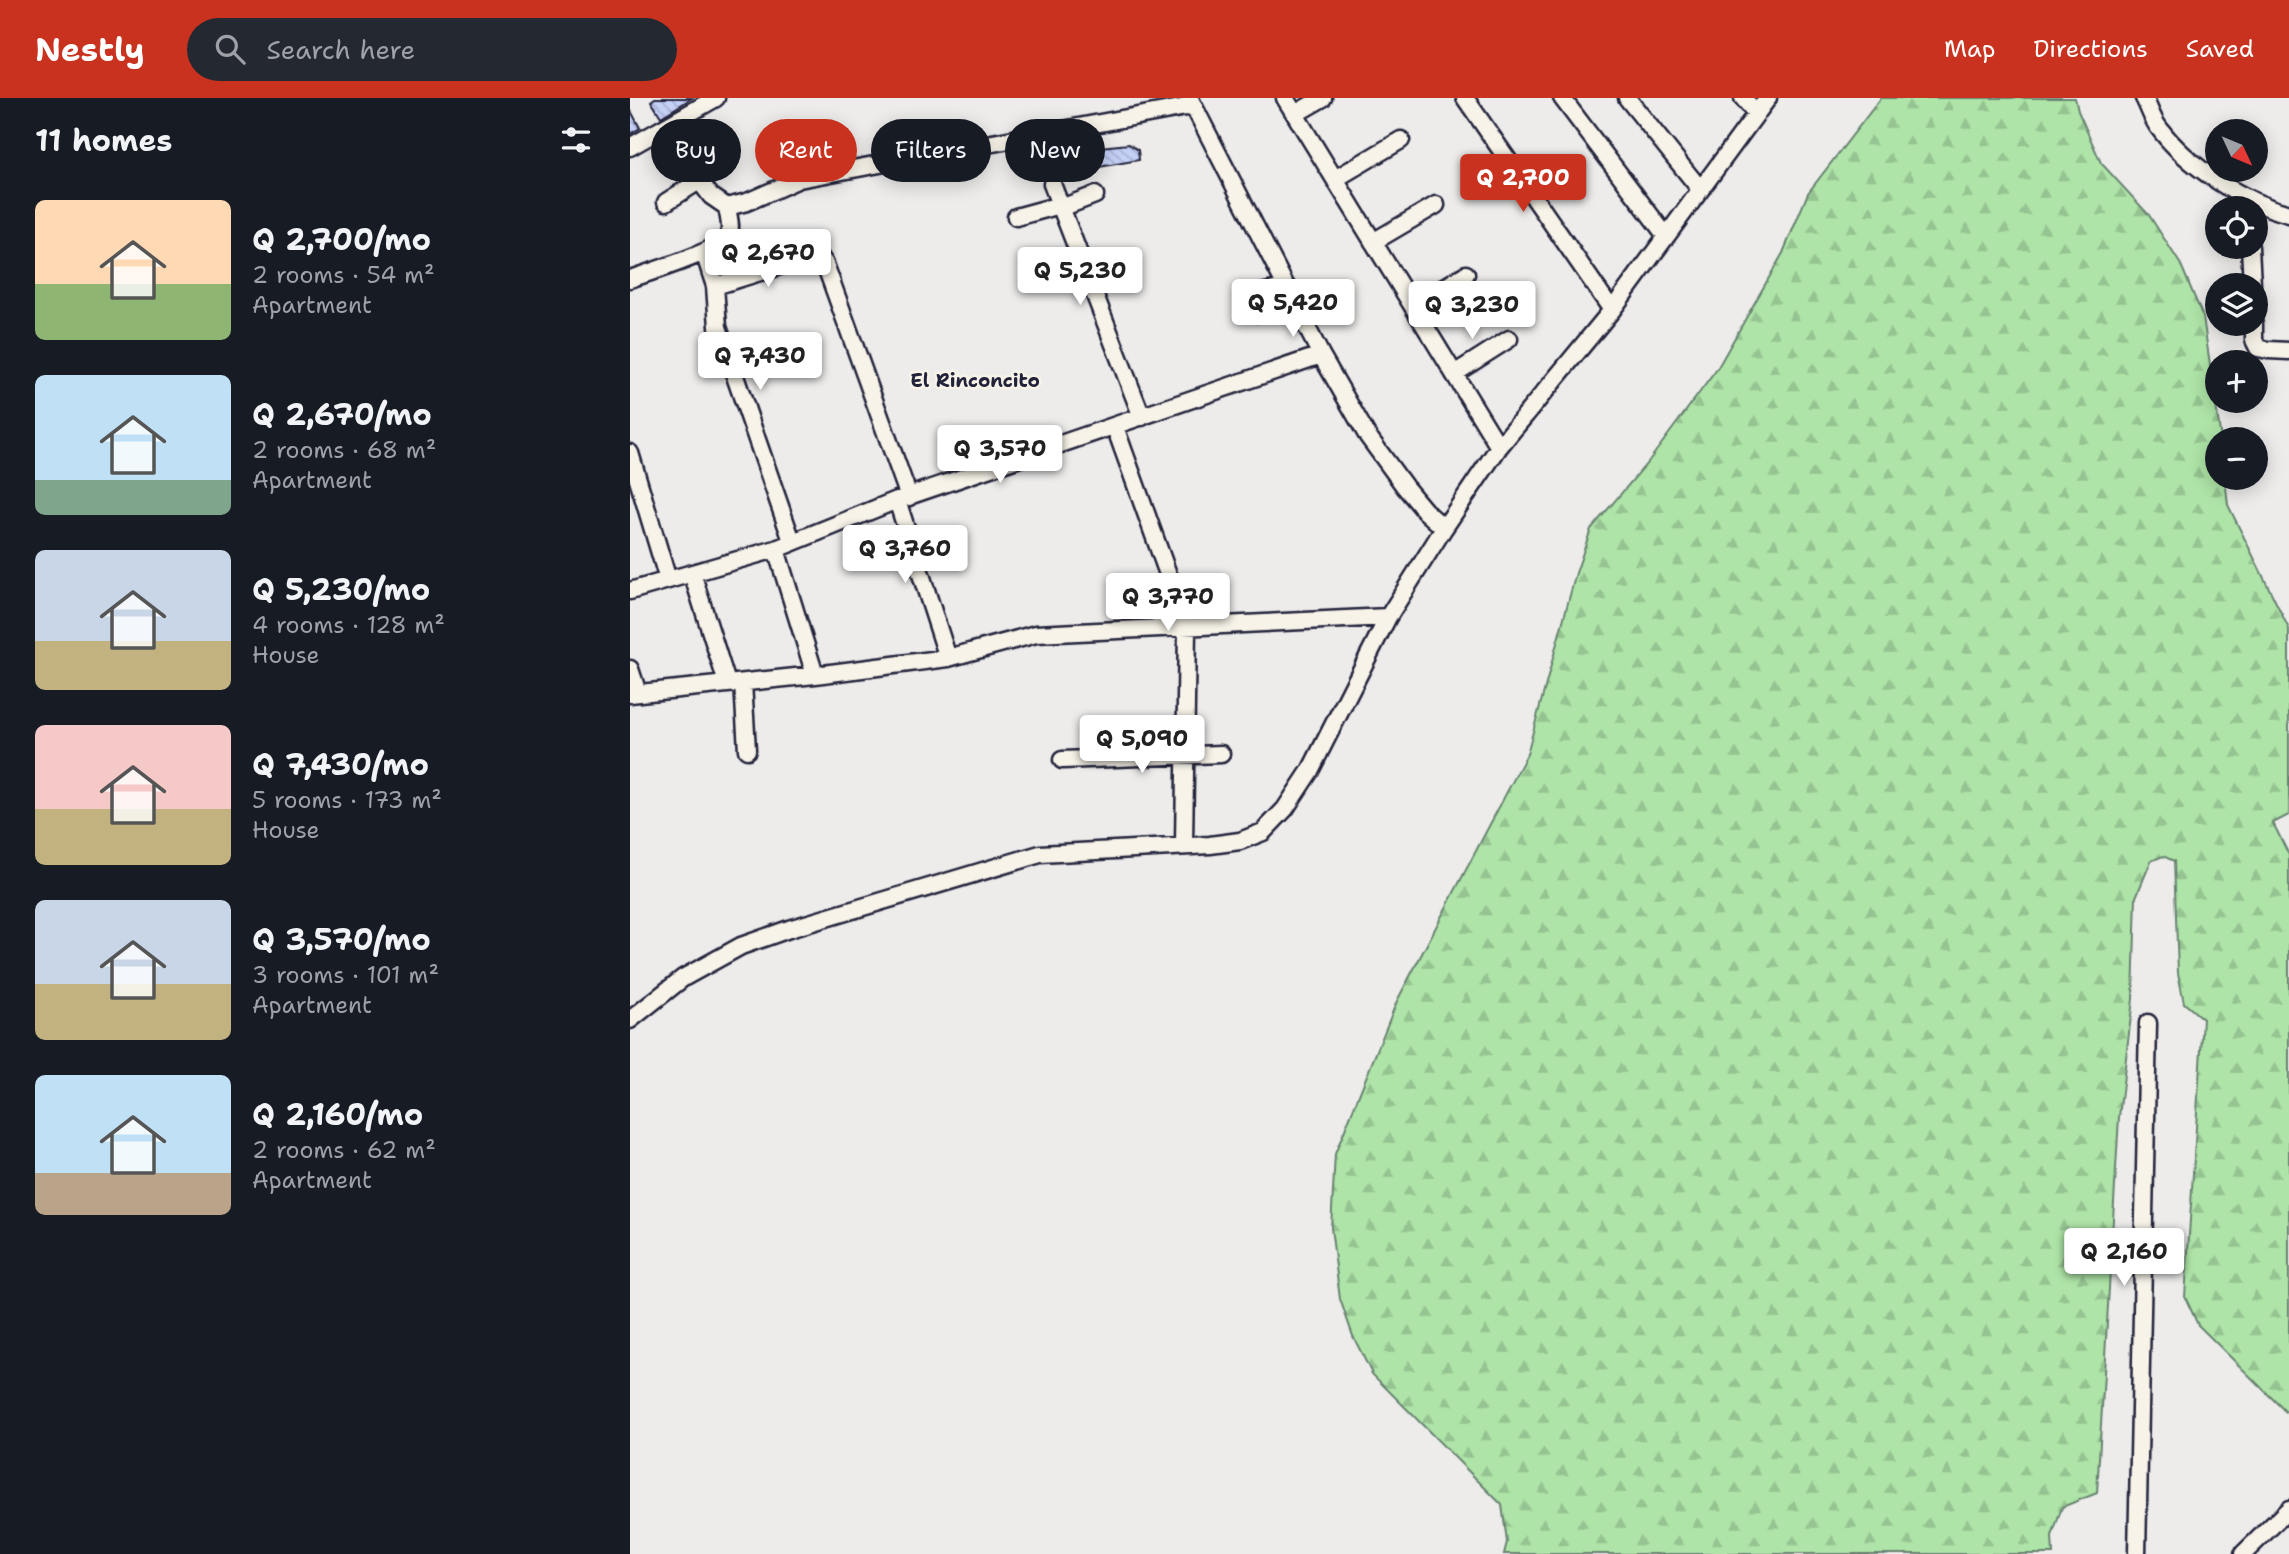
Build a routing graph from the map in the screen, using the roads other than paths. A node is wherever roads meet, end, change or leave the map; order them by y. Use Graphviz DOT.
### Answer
graph roads {
  1 [pos="716,98"];
  2 [pos="1285,98"];
  3 [pos="1323,98"];
  4 [pos="1465,98"];
  5 [pos="1562,98"];
  6 [pos="1626,98"];
  7 [pos="1743,98"];
  8 [pos="1768,98"];
  9 [pos="2144,98"];
  10 [pos="1192,103"];
  11 [pos="1756,113"];
  12 [pos="1294,114"];
  13 [pos="680,119"];
  14 [pos="651,135"];
  15 [pos="1401,140"];
  16 [pos="630,147"];
  17 [pos="1335,179"];
  18 [pos="697,182"];
  19 [pos="700,182"];
  20 [pos="1052,184"];
  21 [pos="1700,189"];
  22 [pos="1095,195"];
  23 [pos="2237,196"];
  24 [pos="666,202"];
  25 [pos="1436,205"];
  26 [pos="727,207"];
  27 [pos="1061,207"];
  28 [pos="2268,209"];
  29 [pos="2289,214"];
  30 [pos="1016,217"];
  31 [pos="1666,236"];
  32 [pos="1373,242"];
  33 [pos="704,252"];
  34 [pos="1466,274"];
  35 [pos="630,279"];
  36 [pos="715,286"];
  37 [pos="1287,287"];
  38 [pos="1295,303"];
  39 [pos="1413,307"];
  40 [pos="1612,310"];
  41 [pos="2254,336"];
  42 [pos="1509,339"];
  43 [pos="2289,351"];
  44 [pos="1321,355"];
  45 [pos="1454,374"];
  46 [pos="1142,417"];
  47 [pos="1115,427"];
  48 [pos="1499,447"];
  49 [pos="630,453"];
  50 [pos="903,499"];
  51 [pos="1444,528"];
  52 [pos="792,541"];
  53 [pos="776,549"];
  54 [pos="692,573"];
  55 [pos="668,580"];
  56 [pos="630,591"];
  57 [pos="1388,617"];
  58 [pos="1187,627"];
  59 [pos="948,658"];
  60 [pos="630,669"];
  61 [pos="816,675"];
  62 [pos="735,683"];
  63 [pos="634,694"];
  64 [pos="747,750"];
  65 [pos="1221,754"];
  66 [pos="1185,755"];
  67 [pos="1062,760"];
  68 [pos="1184,846"];
  69 [pos="630,1020"];
  70 [pos="2148,1023"];
  71 [pos="2289,1509"];
  72 [pos="2137,1554"];
  73 [pos="2243,1554"];
  1 -- 13 [label="street"];
  2 -- 12 [label="street"];
  3 -- 12 [label="street"];
  4 -- 40 [label="street"];
  5 -- 31 [label="street"];
  6 -- 21 [label="street"];
  7 -- 11 [label="street"];
  8 -- 11 [label="street"];
  9 -- 23 [label="street"];
  10 -- 26 [label="street"];
  10 -- 37 [label="street"];
  11 -- 21 [label="street"];
  12 -- 17 [label="street"];
  14 -- 16 [label="street"];
  15 -- 17 [label="street"];
  17 -- 32 [label="street"];
  18 -- 24 [label="street"];
  19 -- 26 [label="street"];
  20 -- 27 [label="street"];
  21 -- 31 [label="street"];
  22 -- 27 [label="street"];
  25 -- 32 [label="street"];
  26 -- 33 [label="street"];
  27 -- 30 [label="street"];
  27 -- 46 [label="street"];
  28 -- 29 [label="street"];
  31 -- 40 [label="street"];
  32 -- 39 [label="street"];
  33 -- 35 [label="street"];
  33 -- 36 [label="street"];
  34 -- 39 [label="street"];
  36 -- 50 [label="street"];
  36 -- 52 [label="street"];
  37 -- 38 [label="street"];
  37 -- 38 [label="street"];
  38 -- 44 [label="street"];
  39 -- 45 [label="street"];
  40 -- 48 [label="street"];
  41 -- 43 [label="street"];
  42 -- 45 [label="street"];
  44 -- 46 [label="street"];
  44 -- 51 [label="street"];
  45 -- 48 [label="street"];
  46 -- 47 [label="street"];
  47 -- 50 [label="street"];
  47 -- 58 [label="street"];
  48 -- 51 [label="street"];
  49 -- 55 [label="street"];
  50 -- 52 [label="street"];
  50 -- 59 [label="street"];
  51 -- 57 [label="street"];
  52 -- 53 [label="street"];
  53 -- 54 [label="street"];
  53 -- 61 [label="street"];
  54 -- 55 [label="street"];
  54 -- 62 [label="street"];
  55 -- 56 [label="street"];
  57 -- 58 [label="street"];
  57 -- 68 [label="street"];
  58 -- 59 [label="street"];
  58 -- 66 [label="street"];
  59 -- 61 [label="street"];
  60 -- 63 [label="street"];
  61 -- 62 [label="street"];
  62 -- 63 [label="street"];
  62 -- 64 [label="street"];
  65 -- 66 [label="street"];
  66 -- 67 [label="street"];
  66 -- 68 [label="street"];
  68 -- 69 [label="street"];
  70 -- 72 [label="street"];
  71 -- 73 [label="street"];
}
